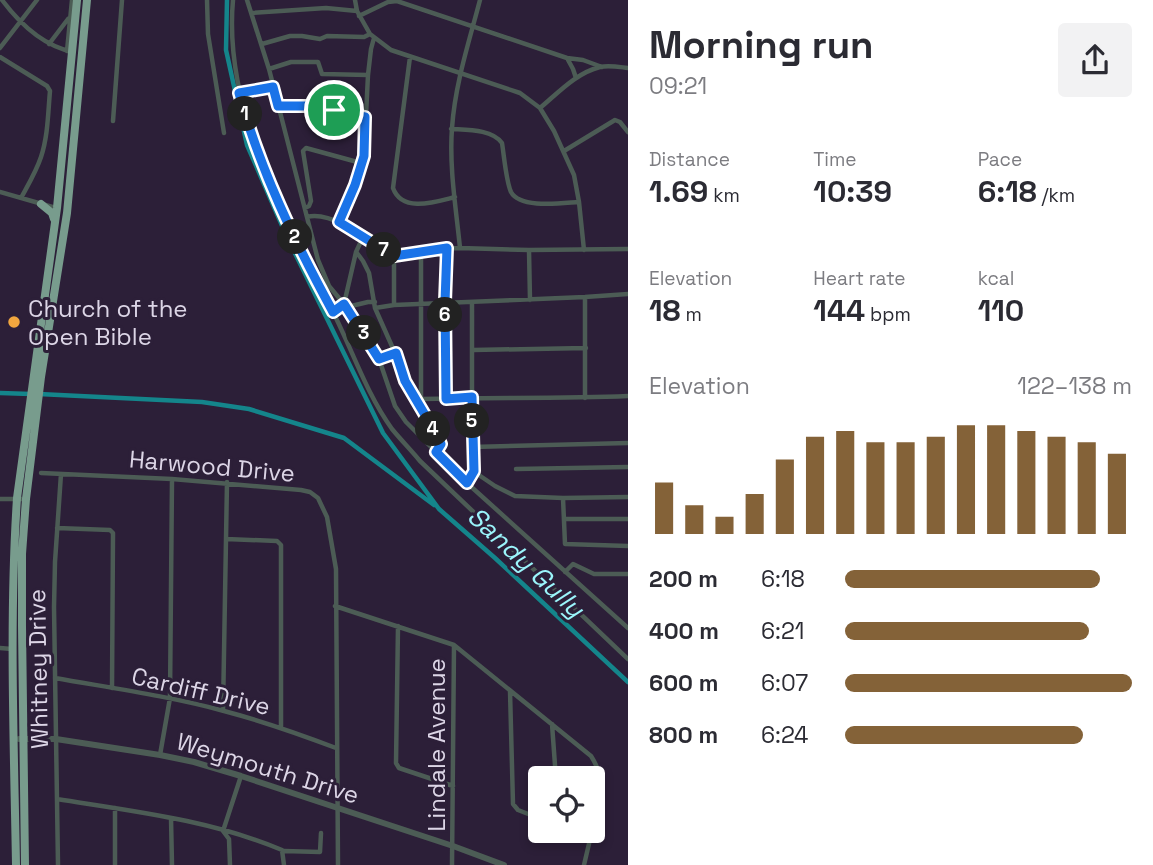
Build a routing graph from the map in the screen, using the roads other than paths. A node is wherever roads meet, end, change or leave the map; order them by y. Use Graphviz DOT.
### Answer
graph roads {
  1 [pos="2,0"];
  2 [pos="37,0"];
  3 [pos="75,0"];
  4 [pos="88,0"];
  5 [pos="122,0"];
  6 [pos="206,0"];
  7 [pos="233,0"];
  8 [pos="247,0"];
  9 [pos="355,0"];
  10 [pos="480,0"];
  11 [pos="251,13"];
  12 [pos="358,13"];
  13 [pos="71,15"];
  14 [pos="20,22"];
  15 [pos="473,27"];
  16 [pos="372,36"];
  17 [pos="49,44"];
  18 [pos="262,44"];
  19 [pos="0,48"];
  20 [pos="70,52"];
  21 [pos="0,57"];
  22 [pos="410,57"];
  23 [pos="567,58"];
  24 [pos="602,66"];
  25 [pos="628,68"];
  26 [pos="269,69"];
  27 [pos="461,73"];
  28 [pos="368,75"];
  29 [pos="576,78"];
  30 [pos="273,87"];
  31 [pos="239,93"];
  32 [pos="278,106"];
  33 [pos="540,108"];
  34 [pos="365,117"];
  35 [pos="113,121"];
  36 [pos="452,129"];
  37 [pos="628,132"];
  38 [pos="224,133"];
  39 [pos="564,151"];
  40 [pos="361,163"];
  41 [pos="60,182"];
  42 [pos="0,193"];
  43 [pos="455,197"];
  44 [pos="21,198"];
  45 [pos="579,202"];
  46 [pos="41,204"];
  47 [pos="57,208"];
  48 [pos="305,208"];
  49 [pos="67,213"];
  50 [pos="307,217"];
  51 [pos="339,222"];
  52 [pos="54,235"];
  53 [pos="363,237"];
  54 [pos="460,247"];
  55 [pos="447,248"];
  56 [pos="628,249"];
  57 [pos="529,250"];
  58 [pos="583,250"];
  59 [pos="421,252"];
  60 [pos="356,253"];
  61 [pos="394,256"];
  62 [pos="628,294"];
  63 [pos="585,297"];
  64 [pos="530,300"];
  65 [pos="445,302"];
  66 [pos="472,302"];
  67 [pos="422,303"];
  68 [pos="346,305"];
  69 [pos="375,305"];
  70 [pos="394,305"];
  71 [pos="333,312"];
  72 [pos="586,348"];
  73 [pos="473,350"];
  74 [pos="396,353"];
  75 [pos="379,359"];
  76 [pos="37,377"];
  77 [pos="628,396"];
  78 [pos="472,397"];
  79 [pos="585,398"];
  80 [pos="446,399"];
  81 [pos="419,400"];
  82 [pos="628,443"];
  83 [pos="472,447"];
  84 [pos="436,452"];
  85 [pos="628,467"];
  86 [pos="516,469"];
  87 [pos="474,471"];
  88 [pos="41,473"];
  89 [pos="61,474"];
  90 [pos="172,478"];
  91 [pos="227,482"];
  92 [pos="467,483"];
  93 [pos="628,497"];
  94 [pos="21,498"];
  95 [pos="563,498"];
  96 [pos="0,499"];
  97 [pos="564,519"];
  98 [pos="628,519"];
  99 [pos="57,528"];
  100 [pos="226,539"];
  101 [pos="628,546"];
  102 [pos="565,572"];
  103 [pos="628,574"];
  104 [pos="335,606"];
  105 [pos="398,626"];
  106 [pos="628,628"];
  107 [pos="454,645"];
  108 [pos="0,648"];
  109 [pos="12,649"];
  110 [pos="628,659"];
  111 [pos="55,678"];
  112 [pos="112,688"];
  113 [pos="510,690"];
  114 [pos="170,698"];
  115 [pos="223,710"];
  116 [pos="552,724"];
  117 [pos="281,728"];
  118 [pos="18,739"];
  119 [pos="56,739"];
  120 [pos="336,748"];
  121 [pos="160,755"];
  122 [pos="555,766"];
  123 [pos="596,766"];
  124 [pos="241,776"];
  125 [pos="453,786"];
  126 [pos="57,799"];
  127 [pos="115,808"];
  128 [pos="337,808"];
  129 [pos="528,814"];
  130 [pos="171,818"];
  131 [pos="223,831"];
  132 [pos="321,833"];
  133 [pos="589,843"];
  134 [pos="453,846"];
  135 [pos="283,852"];
  136 [pos="16,865"];
  137 [pos="25,865"];
  138 [pos="58,865"];
  139 [pos="115,865"];
  140 [pos="172,865"];
  141 [pos="230,865"];
  142 [pos="284,865"];
  143 [pos="338,865"];
  144 [pos="453,865"];
  145 [pos="504,865"];
  146 [pos="584,865"];
  1 -- 14 [label="street"];
  2 -- 14 [label="street"];
  3 -- 13 [label="street"];
  3 -- 20 [label="highway"];
  4 -- 49 [label="highway"];
  5 -- 35 [label="street"];
  6 -- 38 [label="street"];
  7 -- 31 [label="street"];
  8 -- 11 [label="street"];
  9 -- 12 [label="street"];
  10 -- 15 [label="street"];
  11 -- 12 [label="street"];
  11 -- 18 [label="street"];
  12 -- 15 [label="street"];
  12 -- 16 [label="street"];
  13 -- 17 [label="street"];
  13 -- 20 [label="street"];
  14 -- 17 [label="street"];
  14 -- 19 [label="street"];
  15 -- 23 [label="street"];
  15 -- 27 [label="street"];
  16 -- 18 [label="street"];
  16 -- 22 [label="street"];
  16 -- 28 [label="street"];
  17 -- 20 [label="street"];
  18 -- 26 [label="street"];
  20 -- 41 [label="highway"];
  21 -- 44 [label="street"];
  22 -- 27 [label="street"];
  22 -- 43 [label="street"];
  23 -- 24 [label="street"];
  23 -- 29 [label="street"];
  24 -- 25 [label="street"];
  24 -- 29 [label="street"];
  26 -- 28 [label="street"];
  26 -- 30 [label="street"];
  27 -- 33 [label="street"];
  27 -- 36 [label="street"];
  28 -- 34 [label="street"];
  29 -- 33 [label="street"];
  30 -- 31 [label="street"];
  30 -- 32 [label="street"];
  31 -- 71 [label="street"];
  32 -- 34 [label="street"];
  32 -- 48 [label="street"];
  33 -- 39 [label="street"];
  34 -- 40 [label="street"];
  36 -- 43 [label="street"];
  36 -- 45 [label="street"];
  37 -- 39 [label="street"];
  39 -- 45 [label="street"];
  40 -- 48 [label="street"];
  40 -- 51 [label="street"];
  41 -- 46 [label="highway"];
  41 -- 47 [label="highway"];
  42 -- 44 [label="street"];
  43 -- 54 [label="street"];
  44 -- 46 [label="street"];
  45 -- 58 [label="street"];
  46 -- 47 [label="street"];
  46 -- 52 [label="highway"];
  47 -- 49 [label="street"];
  47 -- 52 [label="highway"];
  48 -- 50 [label="street"];
  49 -- 76 [label="highway"];
  50 -- 51 [label="street"];
  50 -- 68 [label="street"];
  51 -- 53 [label="street"];
  52 -- 76 [label="highway"];
  53 -- 60 [label="street"];
  53 -- 61 [label="street"];
  54 -- 55 [label="street"];
  54 -- 57 [label="street"];
  55 -- 59 [label="street"];
  55 -- 65 [label="street"];
  56 -- 58 [label="street"];
  57 -- 58 [label="street"];
  57 -- 64 [label="street"];
  59 -- 61 [label="street"];
  59 -- 67 [label="street"];
  60 -- 68 [label="street"];
  60 -- 69 [label="street"];
  61 -- 70 [label="street"];
  62 -- 63 [label="street"];
  63 -- 64 [label="street"];
  63 -- 72 [label="street"];
  64 -- 66 [label="street"];
  65 -- 66 [label="street"];
  65 -- 67 [label="street"];
  65 -- 80 [label="street"];
  66 -- 73 [label="street"];
  67 -- 70 [label="street"];
  67 -- 81 [label="street"];
  68 -- 69 [label="street"];
  68 -- 71 [label="street"];
  68 -- 75 [label="street"];
  69 -- 70 [label="street"];
  69 -- 74 [label="street"];
  71 -- 110 [label="street"];
  72 -- 73 [label="street"];
  72 -- 79 [label="street"];
  73 -- 78 [label="street"];
  74 -- 75 [label="street"];
  74 -- 81 [label="street"];
  75 -- 84 [label="street"];
  76 -- 94 [label="highway"];
  77 -- 79 [label="street"];
  78 -- 79 [label="street"];
  78 -- 80 [label="street"];
  78 -- 83 [label="street"];
  80 -- 81 [label="street"];
  81 -- 84 [label="street"];
  82 -- 83 [label="street"];
  83 -- 87 [label="street"];
  84 -- 92 [label="street"];
  85 -- 86 [label="street"];
  87 -- 92 [label="street"];
  87 -- 95 [label="street"];
  88 -- 89 [label="street, Harwood Drive"];
  89 -- 90 [label="street, Harwood Drive"];
  89 -- 99 [label="street, Whitney Drive"];
  90 -- 91 [label="street, Harwood Drive"];
  90 -- 114 [label="street"];
  91 -- 100 [label="street"];
  91 -- 104 [label="street, Harwood Drive"];
  92 -- 102 [label="street"];
  93 -- 95 [label="street"];
  94 -- 96 [label="street"];
  94 -- 109 [label="highway"];
  94 -- 118 [label="highway"];
  95 -- 97 [label="street"];
  97 -- 98 [label="street"];
  97 -- 101 [label="street"];
  99 -- 111 [label="street, Whitney Drive"];
  99 -- 112 [label="street"];
  100 -- 115 [label="street"];
  100 -- 117 [label="street"];
  102 -- 103 [label="street"];
  102 -- 106 [label="street"];
  104 -- 105 [label="street"];
  104 -- 120 [label="street, Harwood Drive"];
  105 -- 107 [label="street"];
  105 -- 125 [label="street"];
  107 -- 113 [label="street"];
  107 -- 125 [label="street, Lindale Avenue"];
  108 -- 109 [label="street"];
  109 -- 118 [label="highway"];
  111 -- 112 [label="street, Cardiff Drive"];
  111 -- 119 [label="street, Whitney Drive"];
  112 -- 114 [label="street, Cardiff Drive"];
  113 -- 116 [label="street"];
  113 -- 129 [label="street"];
  114 -- 115 [label="street, Cardiff Drive"];
  114 -- 121 [label="street"];
  115 -- 117 [label="street, Cardiff Drive"];
  116 -- 122 [label="street"];
  116 -- 123 [label="street"];
  117 -- 120 [label="street, Cardiff Drive"];
  118 -- 119 [label="street, Weymouth Drive"];
  118 -- 136 [label="highway"];
  118 -- 137 [label="highway"];
  119 -- 121 [label="street, Weymouth Drive"];
  119 -- 126 [label="street, Whitney Drive"];
  120 -- 128 [label="street, Harwood Drive"];
  121 -- 124 [label="street, Weymouth Drive"];
  124 -- 128 [label="street, Weymouth Drive"];
  124 -- 131 [label="street"];
  125 -- 134 [label="street, Lindale Avenue"];
  126 -- 127 [label="street"];
  126 -- 138 [label="street, Whitney Drive"];
  127 -- 130 [label="street"];
  127 -- 139 [label="street"];
  128 -- 134 [label="street, Weymouth Drive"];
  128 -- 143 [label="street, Harwood Drive"];
  130 -- 131 [label="street"];
  130 -- 140 [label="street"];
  131 -- 135 [label="street"];
  131 -- 141 [label="street"];
  132 -- 135 [label="street"];
  133 -- 146 [label="street"];
  134 -- 144 [label="street, Lindale Avenue"];
  134 -- 145 [label="street, Weymouth Drive"];
  135 -- 142 [label="street"];
}
